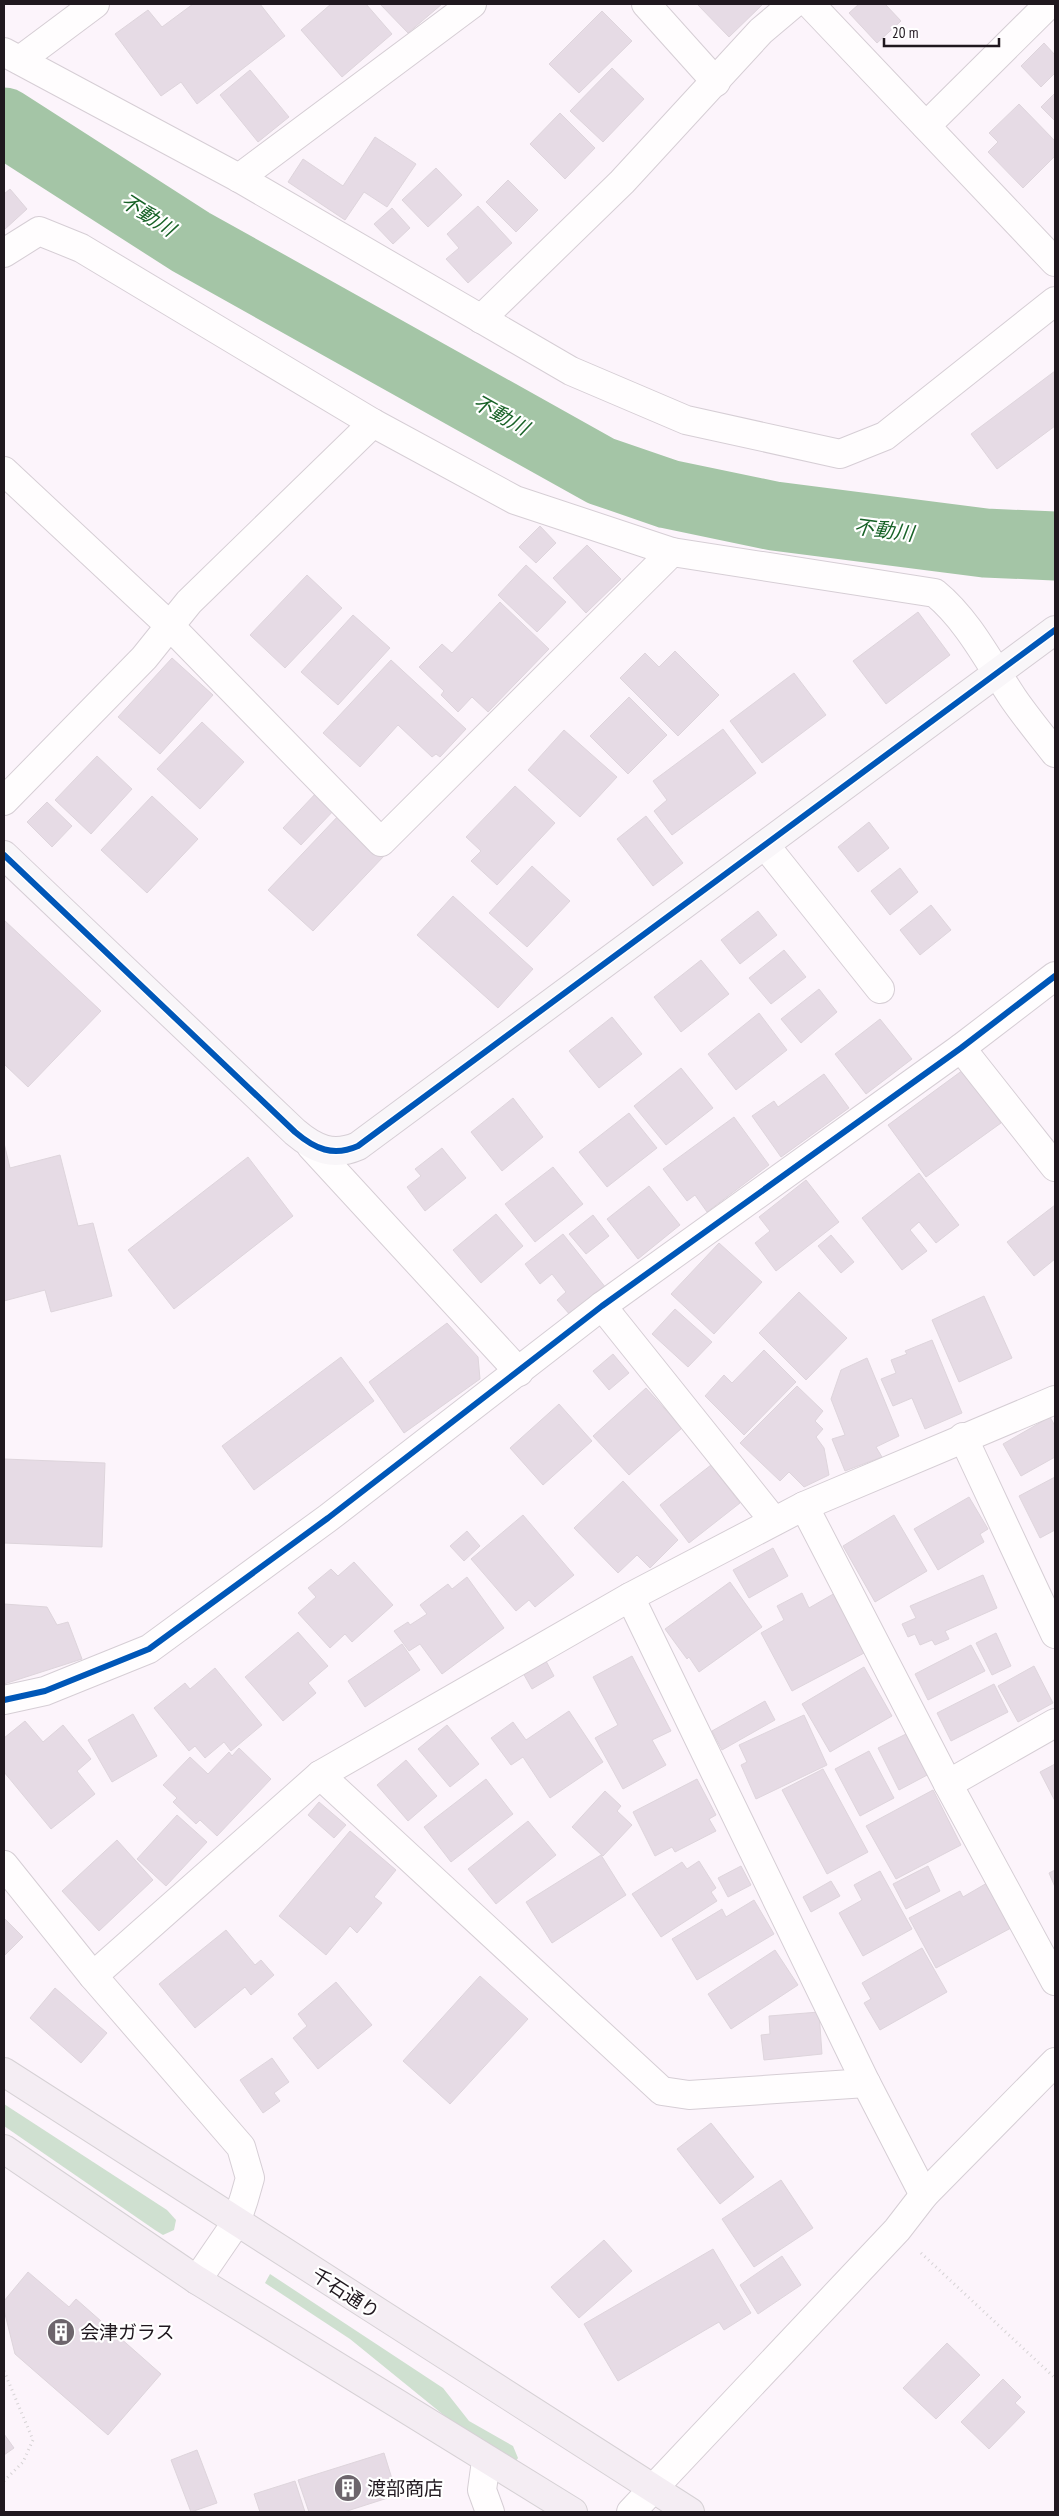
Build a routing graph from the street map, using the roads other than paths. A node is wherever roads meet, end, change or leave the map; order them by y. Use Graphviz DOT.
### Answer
graph roads {
  1 [pos="95,4"];
  2 [pos="472,4"];
  3 [pos="646,4"];
  4 [pos="793,4"];
  5 [pos="810,4"];
  6 [pos="1049,4"];
  7 [pos="12,56"];
  8 [pos="716,82"];
  9 [pos="926,126"];
  10 [pos="239,178"];
  11 [pos="4,253"];
  12 [pos="1055,262"];
  13 [pos="1055,301"];
  14 [pos="481,319"];
  15 [pos="373,423"];
  16 [pos="4,471"];
  17 [pos="672,552"];
  18 [pos="169,625"];
  19 [pos="1055,630"];
  20 [pos="998,672"];
  21 [pos="1055,753"];
  22 [pos="4,801"];
  23 [pos="765,845"];
  24 [pos="4,855"];
  25 [pos="1055,976"];
  26 [pos="880,989"];
  27 [pos="961,1048"];
  28 [pos="311,1146"];
  29 [pos="1055,1167"];
  30 [pos="602,1306"];
  31 [pos="519,1372"];
  32 [pos="1055,1400"];
  33 [pos="963,1437"];
  34 [pos="804,1506"];
  35 [pos="774,1521"];
  36 [pos="630,1597"];
  37 [pos="1055,1634"];
  38 [pos="4,1700"];
  39 [pos="1055,1723"];
  40 [pos="320,1775"];
  41 [pos="948,1784"];
  42 [pos="4,1865"];
  43 [pos="93,1976"];
  44 [pos="1055,1981"];
  45 [pos="1055,2062"];
  46 [pos="4,2072"];
  47 [pos="866,2083"];
  48 [pos="4,2149"];
  49 [pos="924,2195"];
  50 [pos="236,2223"];
  51 [pos="197,2280"];
  52 [pos="486,2460"];
  53 [pos="652,2489"];
  54 [pos="485,2511"];
  55 [pos="573,2512"];
  56 [pos="631,2512"];
  57 [pos="690,2512"];
  1 -- 7 [label="street"];
  2 -- 10 [label="street"];
  3 -- 8 [label="street"];
  4 -- 8 [label="street"];
  5 -- 9 [label="street"];
  6 -- 9 [label="street"];
  7 -- 10 [label="street"];
  8 -- 14 [label="street"];
  9 -- 12 [label="street"];
  10 -- 14 [label="street"];
  11 -- 15 [label="street"];
  13 -- 14 [label="street"];
  15 -- 17 [label="street"];
  15 -- 18 [label="street"];
  16 -- 18 [label="street"];
  17 -- 18 [label="street"];
  17 -- 20 [label="street"];
  18 -- 22 [label="street"];
  19 -- 20 [label="street"];
  20 -- 21 [label="street"];
  20 -- 23 [label="street"];
  23 -- 26 [label="street"];
  23 -- 28 [label="street"];
  24 -- 28 [label="street"];
  25 -- 27 [label="street"];
  27 -- 29 [label="street"];
  27 -- 30 [label="street"];
  28 -- 31 [label="street"];
  30 -- 31 [label="street"];
  30 -- 35 [label="street"];
  31 -- 38 [label="street"];
  32 -- 33 [label="street"];
  33 -- 34 [label="street"];
  33 -- 37 [label="street"];
  34 -- 35 [label="street"];
  34 -- 41 [label="street"];
  35 -- 36 [label="street"];
  36 -- 40 [label="street"];
  36 -- 47 [label="street"];
  39 -- 41 [label="street"];
  40 -- 43 [label="street"];
  40 -- 47 [label="street"];
  41 -- 44 [label="street"];
  42 -- 43 [label="street"];
  43 -- 50 [label="street"];
  45 -- 49 [label="street"];
  46 -- 50 [label="main road, 千石通り"];
  47 -- 49 [label="street"];
  48 -- 51 [label="main road"];
  49 -- 53 [label="street"];
  50 -- 51 [label="street"];
  50 -- 53 [label="main road, 千石通り"];
  51 -- 52 [label="main road"];
  52 -- 54 [label="street"];
  52 -- 55 [label="main road"];
  53 -- 56 [label="street"];
  53 -- 57 [label="main road, 千石通り"];
}
